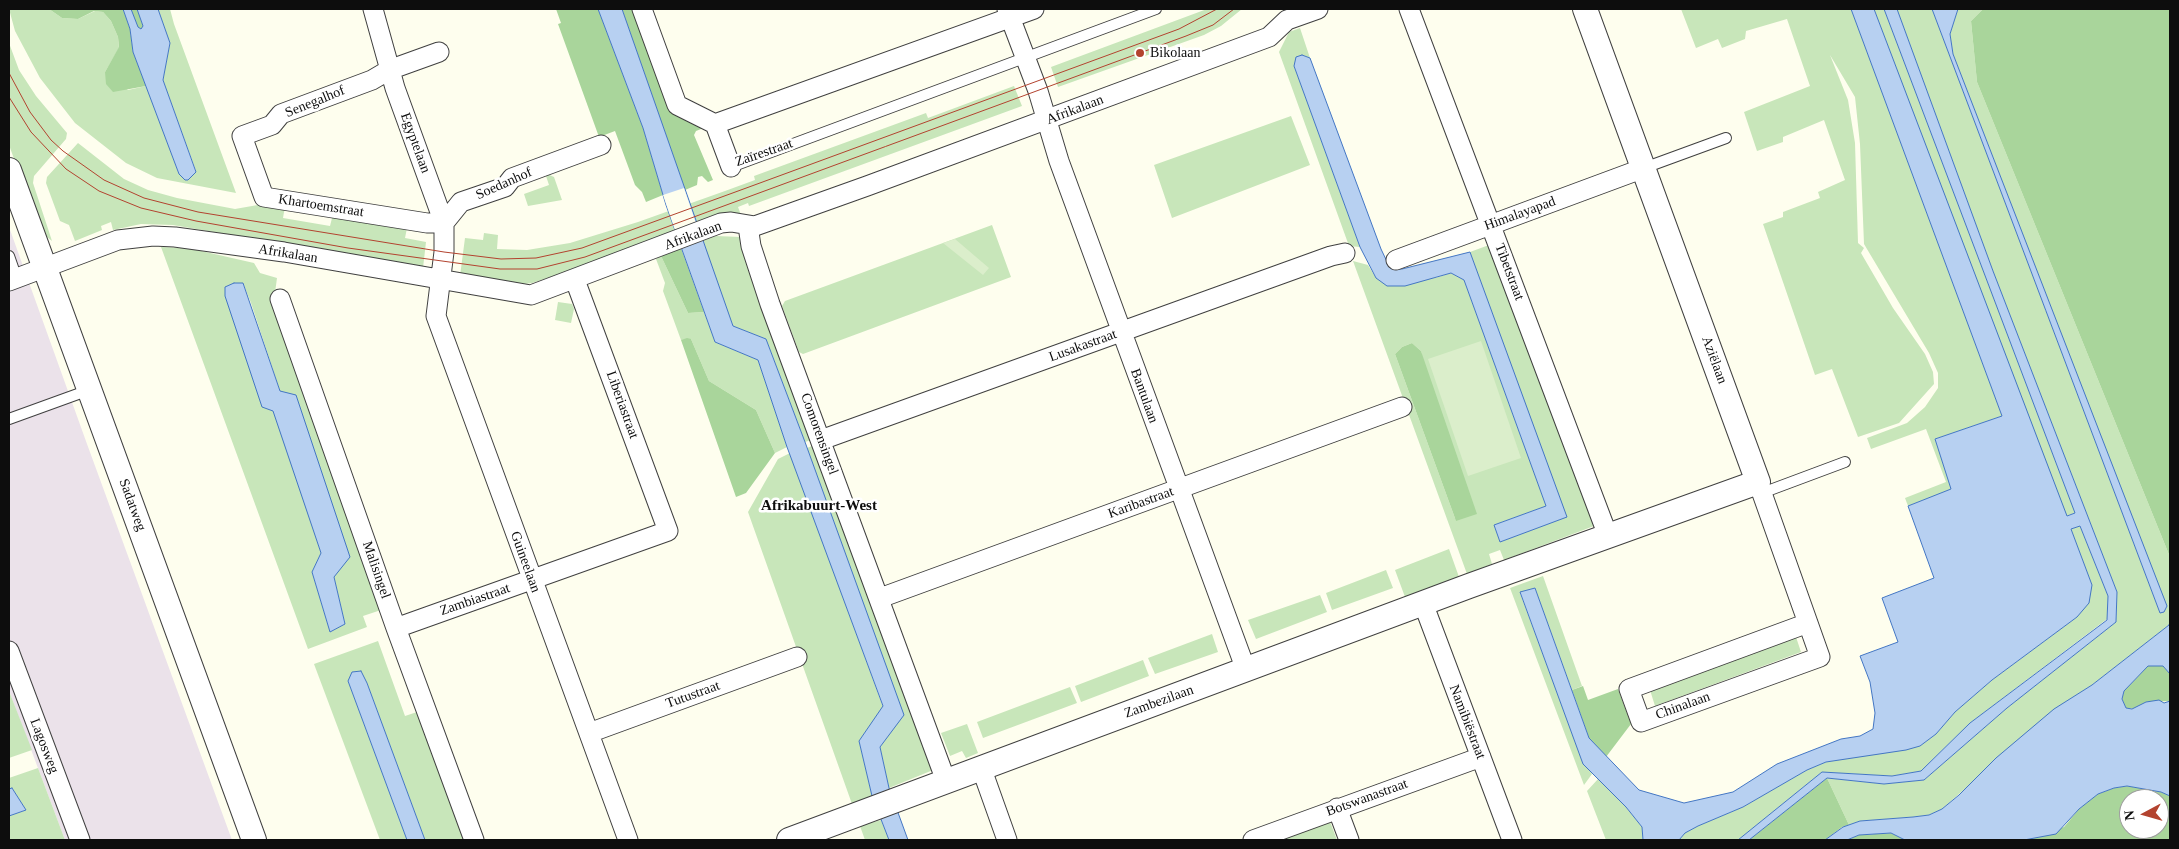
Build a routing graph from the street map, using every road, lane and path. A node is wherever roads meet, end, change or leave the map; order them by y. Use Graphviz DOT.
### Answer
graph roads {
  1 [pos="373,9"];
  2 [pos="642,9"];
  3 [pos="1034,9"];
  4 [pos="1156,9"];
  5 [pos="1318,9"];
  6 [pos="1409,9"];
  7 [pos="1585,9"];
  8 [pos="1009,13"];
  9 [pos="440,52"];
  10 [pos="1025,57"];
  11 [pos="389,70"];
  12 [pos="1046,121"];
  13 [pos="715,124"];
  14 [pos="242,136"];
  15 [pos="1726,138"];
  16 [pos="601,146"];
  17 [pos="731,167"];
  18 [pos="1644,168"];
  19 [pos="9,170"];
  20 [pos="444,223"];
  21 [pos="1491,225"];
  22 [pos="748,226"];
  23 [pos="1345,253"];
  24 [pos="9,256"];
  25 [pos="1396,260"];
  26 [pos="45,267"];
  27 [pos="13,280"];
  28 [pos="440,280"];
  29 [pos="575,280"];
  30 [pos="280,299"];
  31 [pos="1121,332"];
  32 [pos="90,390"];
  33 [pos="1402,407"];
  34 [pos="9,419"];
  35 [pos="821,440"];
  36 [pos="1845,462"];
  37 [pos="1760,488"];
  38 [pos="1179,489"];
  39 [pos="668,532"];
  40 [pos="1608,536"];
  41 [pos="531,581"];
  42 [pos="880,598"];
  43 [pos="1423,603"];
  44 [pos="1808,623"];
  45 [pos="396,628"];
  46 [pos="9,651"];
  47 [pos="796,657"];
  48 [pos="1246,670"];
  49 [pos="589,733"];
  50 [pos="1481,757"];
  51 [pos="981,768"];
  52 [pos="946,781"];
  53 [pos="1337,808"];
  54 [pos="80,840"];
  55 [pos="254,840"];
  56 [pos="474,840"];
  57 [pos="628,840"];
  58 [pos="789,840"];
  59 [pos="1007,840"];
  60 [pos="1253,840"];
  61 [pos="1348,840"];
  62 [pos="1512,840"];
  1 -- 11 [label="street, Egyptelaan"];
  2 -- 13 [label="street"];
  3 -- 8 [label="street"];
  4 -- 10 [label="lane, Zaïrestraat"];
  5 -- 12 [label="street, Afrikalaan"];
  6 -- 21 [label="street, Tibetstraat"];
  7 -- 18 [label="street, Aziëlaan"];
  8 -- 10 [label="street"];
  8 -- 13 [label="street"];
  9 -- 11 [label="street, Senegalhof"];
  10 -- 12 [label="street"];
  10 -- 17 [label="lane, Zaïrestraat"];
  11 -- 14 [label="street, Senegalhof"];
  11 -- 20 [label="street, Egyptelaan"];
  12 -- 22 [label="street, Afrikalaan"];
  12 -- 31 [label="street, Bantulaan"];
  13 -- 17 [label="street, Zaïrestraat"];
  14 -- 20 [label="street, Khartoemstraat"];
  15 -- 18 [label="lane"];
  16 -- 20 [label="street, Soedanhof"];
  18 -- 21 [label="street, Himalayapad"];
  18 -- 37 [label="street, Aziëlaan"];
  19 -- 26 [label="street, Sadatweg"];
  20 -- 28 [label="street, Egyptelaan"];
  21 -- 25 [label="street, Himalayapad"];
  21 -- 40 [label="street, Tibetstraat"];
  22 -- 29 [label="street, Afrikalaan"];
  22 -- 35 [label="street, Comorensingel"];
  23 -- 31 [label="street, Lusakastraat"];
  24 -- 27 [label="lane"];
  26 -- 27 [label="street, Afrikalaan"];
  26 -- 28 [label="street, Afrikalaan"];
  26 -- 32 [label="street, Sadatweg"];
  28 -- 29 [label="street, Afrikalaan"];
  28 -- 41 [label="street, Guineelaan"];
  29 -- 39 [label="street, Liberiastraat"];
  30 -- 45 [label="street, Malisingel"];
  31 -- 35 [label="street, Lusakastraat"];
  31 -- 38 [label="street, Bantulaan"];
  32 -- 34 [label="lane"];
  32 -- 55 [label="street, Sadatweg"];
  33 -- 38 [label="street, Karibastraat"];
  35 -- 42 [label="street, Comorensingel"];
  36 -- 37 [label="lane"];
  37 -- 40 [label="street"];
  37 -- 44 [label="street, Chinalaan"];
  38 -- 42 [label="street, Karibastraat"];
  38 -- 48 [label="street, Bantulaan"];
  39 -- 41 [label="street, Zambiastraat"];
  40 -- 43 [label="street, Zambezilaan"];
  41 -- 45 [label="street, Zambiastraat"];
  41 -- 49 [label="street, Guineelaan"];
  42 -- 52 [label="street, Comorensingel"];
  43 -- 48 [label="street, Zambezilaan"];
  43 -- 50 [label="street, Namibiëstraat"];
  44 -- 44 [label="street, Chinalaan"];
  45 -- 56 [label="street, Malisingel"];
  46 -- 54 [label="street, Lagosweg"];
  47 -- 49 [label="street, Tutustraat"];
  48 -- 51 [label="street, Zambezilaan"];
  49 -- 57 [label="street, Guineelaan"];
  50 -- 53 [label="street, Botswanastraat"];
  50 -- 62 [label="street, Namibiëstraat"];
  51 -- 52 [label="street, Zambezilaan"];
  51 -- 59 [label="street"];
  52 -- 58 [label="street, Zambezilaan"];
  53 -- 60 [label="street, Botswanastraat"];
  53 -- 61 [label="street"];
}
